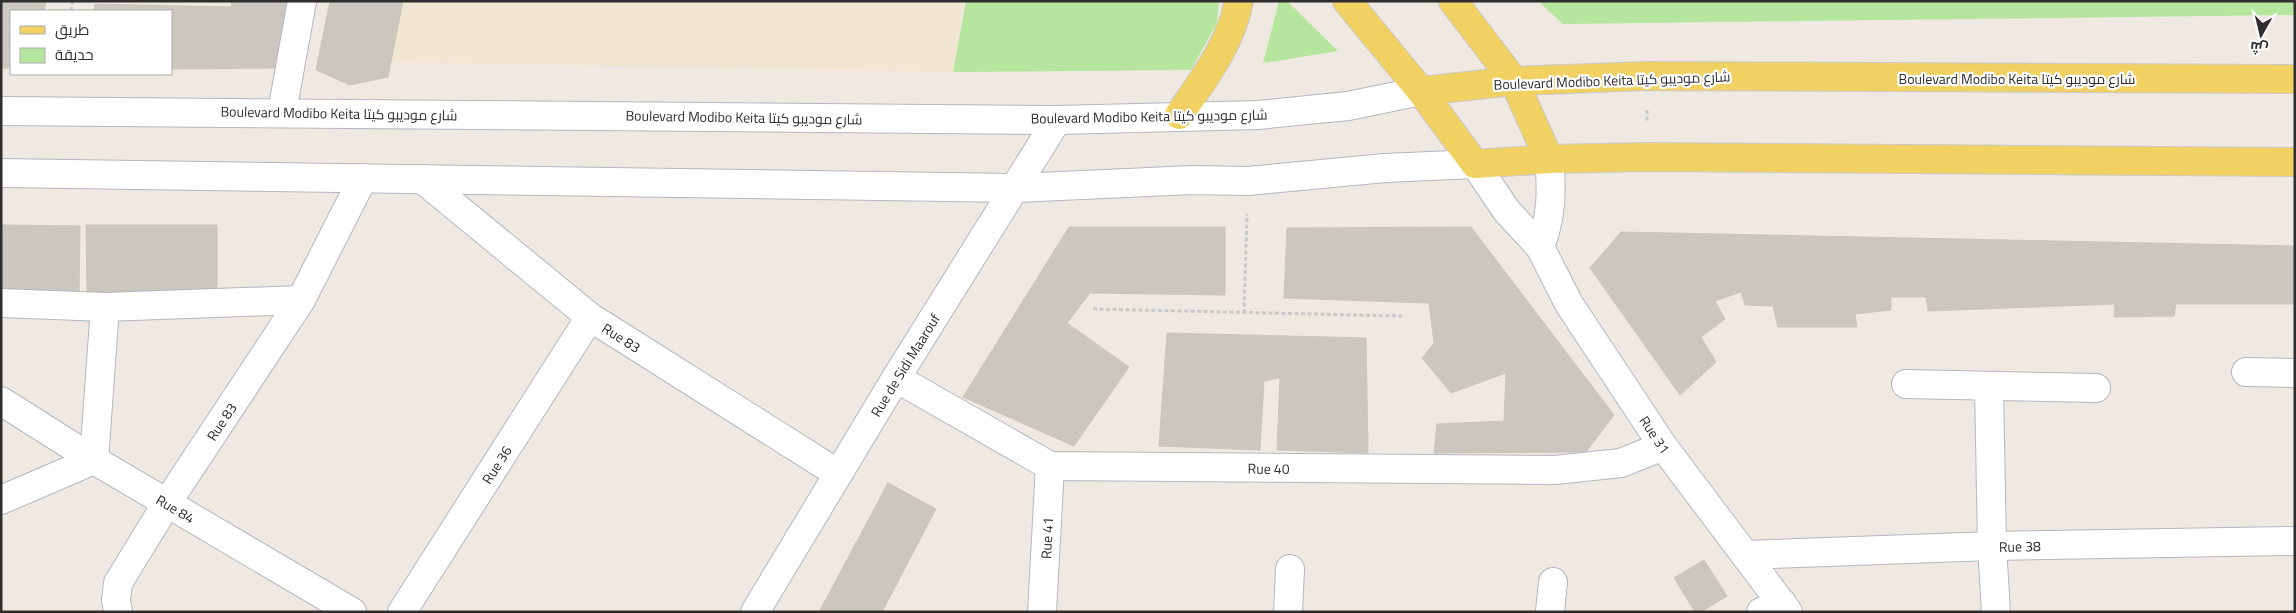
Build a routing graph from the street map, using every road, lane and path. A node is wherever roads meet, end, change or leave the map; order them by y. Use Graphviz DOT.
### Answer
graph roads {
  1 [pos="302,1"];
  2 [pos="1239,1"];
  3 [pos="1347,1"];
  4 [pos="1457,4"];
  5 [pos="1647,76"];
  6 [pos="2295,79"];
  7 [pos="1514,80"];
  8 [pos="1420,91"];
  9 [pos="1,111"];
  10 [pos="282,112"];
  11 [pos="1178,115"];
  12 [pos="1058,120"];
  13 [pos="1647,157"];
  14 [pos="1549,159"];
  15 [pos="2295,162"];
  16 [pos="1475,164"];
  17 [pos="1,173"];
  18 [pos="363,178"];
  19 [pos="422,179"];
  20 [pos="1248,181"];
  21 [pos="1015,188"];
  22 [pos="1540,247"];
  23 [pos="301,300"];
  24 [pos="1,303"];
  25 [pos="104,308"];
  26 [pos="1093,310"];
  27 [pos="1244,313"];
  28 [pos="1402,316"];
  29 [pos="590,317"];
  30 [pos="2246,372"];
  31 [pos="2295,373"];
  32 [pos="896,378"];
  33 [pos="1906,384"];
  34 [pos="1990,386"];
  35 [pos="2096,388"];
  36 [pos="1,401"];
  37 [pos="1663,446"];
  38 [pos="94,460"];
  39 [pos="1050,466"];
  40 [pos="837,474"];
  41 [pos="1,500"];
  42 [pos="167,503"];
  43 [pos="2295,541"];
  44 [pos="1992,546"];
  45 [pos="1745,555"];
  46 [pos="1290,569"];
  47 [pos="1553,582"];
  48 [pos="1777,609"];
  49 [pos="118,612"];
  50 [pos="352,612"];
  51 [pos="402,612"];
  52 [pos="755,612"];
  53 [pos="1042,612"];
  54 [pos="1288,612"];
  55 [pos="1550,612"];
  56 [pos="1996,612"];
  1 -- 10 [label="street"];
  2 -- 11 [label="main road"];
  3 -- 8 [label="main road"];
  4 -- 7 [label="main road"];
  5 -- 6 [label="main road, Boulevard Modibo Keita شارع موديبو كيتا"];
  5 -- 7 [label="main road, Boulevard Modibo Keita شارع موديبو كيتا"];
  5 -- 13 [label="path"];
  7 -- 8 [label="main road, Boulevard Modibo Keita شارع موديبو كيتا"];
  7 -- 14 [label="main road"];
  8 -- 11 [label="street, Boulevard Modibo Keita شارع موديبو كيتا"];
  8 -- 16 [label="main road"];
  9 -- 10 [label="street, Boulevard Modibo Keita شارع موديبو كيتا"];
  10 -- 12 [label="street, Boulevard Modibo Keita شارع موديبو كيتا"];
  11 -- 12 [label="street, Boulevard Modibo Keita شارع موديبو كيتا"];
  12 -- 21 [label="street, Rue de Sidi Maarouf"];
  13 -- 14 [label="main road"];
  13 -- 15 [label="main road"];
  14 -- 16 [label="main road"];
  14 -- 22 [label="street"];
  16 -- 20 [label="street"];
  16 -- 22 [label="street, Rue 31"];
  17 -- 18 [label="street"];
  18 -- 19 [label="street"];
  18 -- 23 [label="street, Rue 83"];
  19 -- 21 [label="street"];
  19 -- 29 [label="street, Rue 83"];
  20 -- 21 [label="street"];
  20 -- 27 [label="path"];
  21 -- 32 [label="street, Rue de Sidi Maarouf"];
  22 -- 37 [label="street, Rue 31"];
  23 -- 25 [label="street"];
  23 -- 42 [label="street, Rue 83"];
  24 -- 25 [label="street"];
  25 -- 38 [label="street"];
  26 -- 27 [label="path"];
  27 -- 28 [label="path"];
  29 -- 40 [label="street, Rue 83"];
  29 -- 51 [label="street, Rue 36"];
  30 -- 31 [label="street"];
  32 -- 39 [label="street, Rue 40"];
  32 -- 40 [label="street, Rue de Sidi Maarouf"];
  33 -- 34 [label="street"];
  34 -- 35 [label="street"];
  34 -- 44 [label="street"];
  36 -- 38 [label="street, Rue 84"];
  37 -- 39 [label="street, Rue 40"];
  37 -- 45 [label="street, Rue 31"];
  38 -- 41 [label="street"];
  38 -- 42 [label="street, Rue 84"];
  39 -- 53 [label="street, Rue 41"];
  40 -- 52 [label="street, Rue de Sidi Maarouf"];
  42 -- 49 [label="street, Rue 83"];
  42 -- 50 [label="street, Rue 84"];
  43 -- 44 [label="street, Rue 38"];
  44 -- 45 [label="street, Rue 38"];
  44 -- 56 [label="street"];
  45 -- 48 [label="street, Rue 31"];
  46 -- 54 [label="street"];
  47 -- 55 [label="street"];
}
